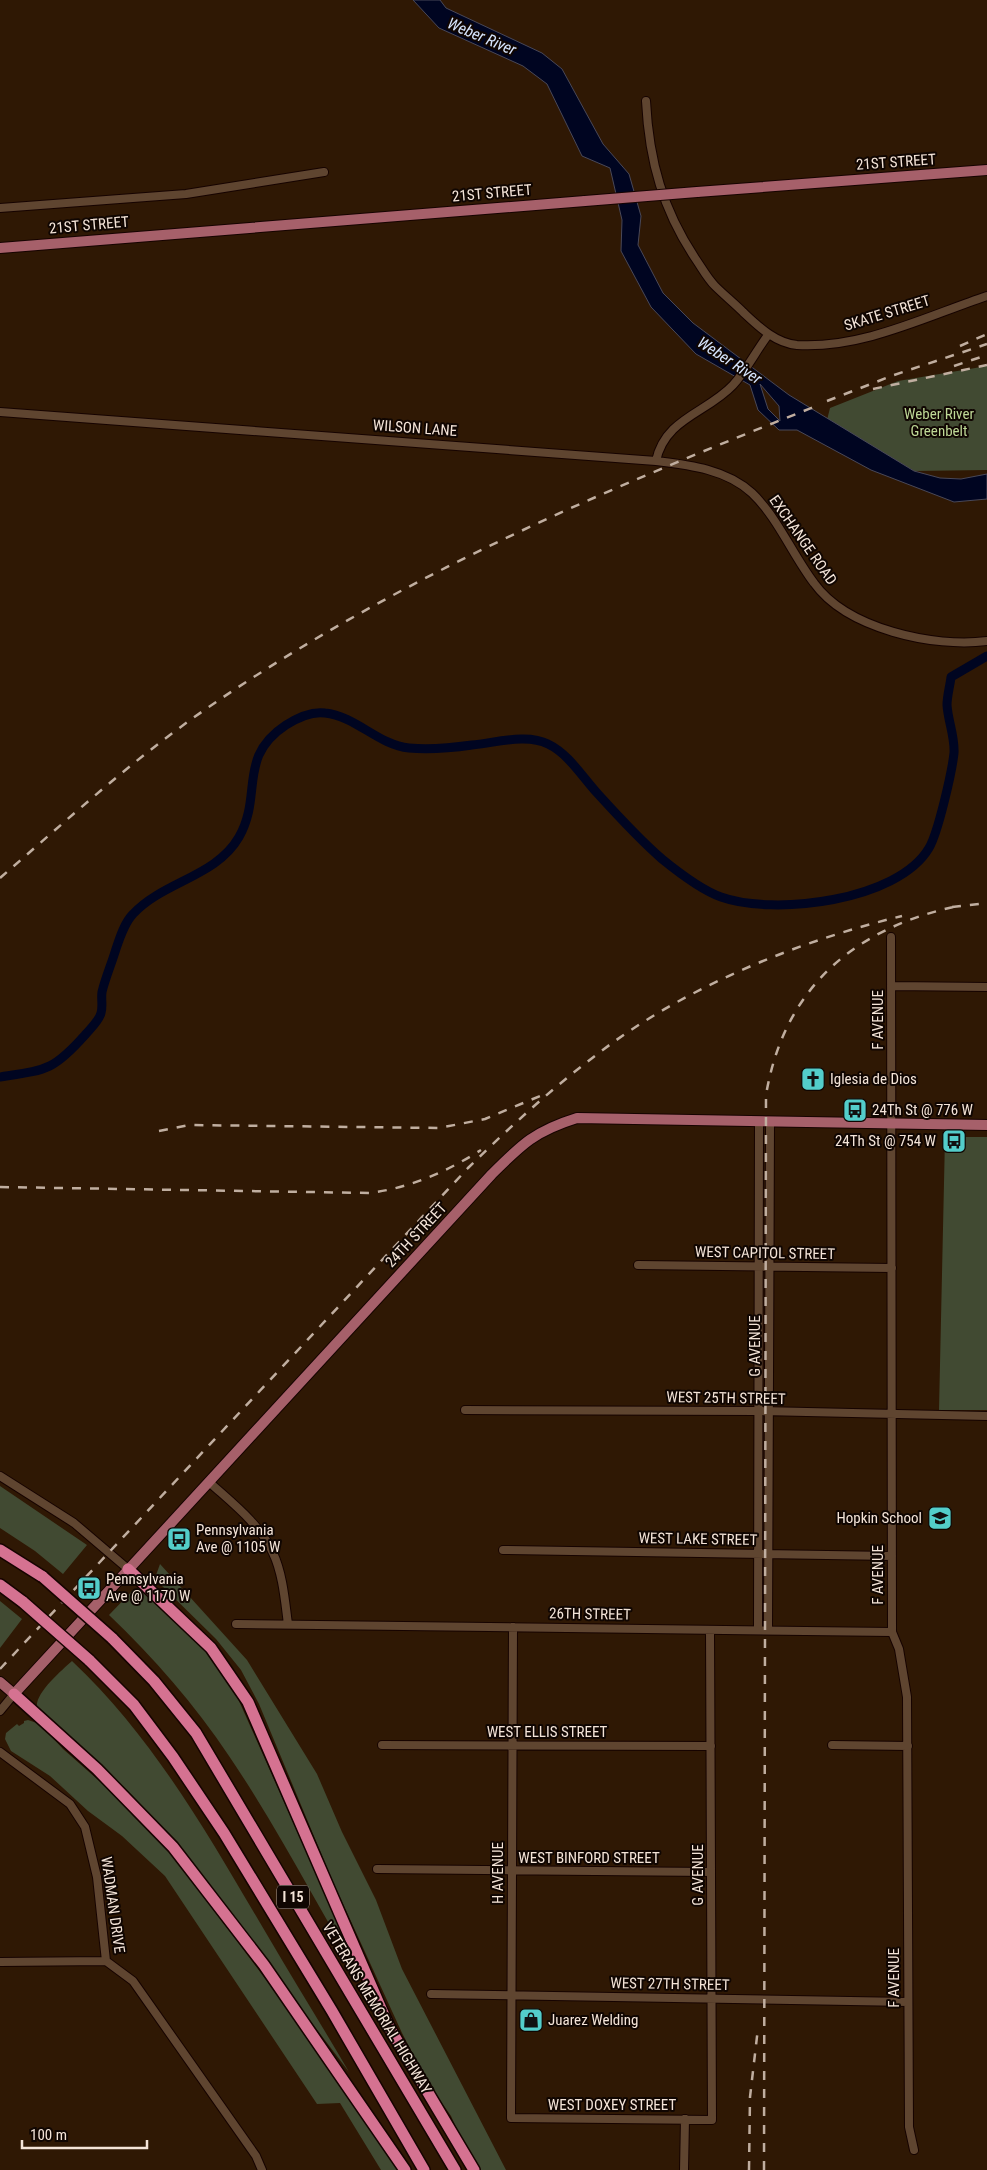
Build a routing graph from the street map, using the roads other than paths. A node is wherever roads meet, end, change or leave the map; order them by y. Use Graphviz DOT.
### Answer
graph roads {
  1 [pos="646,101"];
  2 [pos="987,170"];
  3 [pos="324,172"];
  4 [pos="0,208"];
  5 [pos="0,248"];
  6 [pos="987,296"];
  7 [pos="768,335"];
  8 [pos="0,412"];
  9 [pos="656,461"];
  10 [pos="987,641"];
  11 [pos="891,937"];
  12 [pos="891,986"];
  13 [pos="987,987"];
  14 [pos="759,1122"];
  15 [pos="770,1122"];
  16 [pos="892,1124"];
  17 [pos="987,1126"];
  18 [pos="638,1265"];
  19 [pos="759,1267"];
  20 [pos="769,1267"];
  21 [pos="892,1268"];
  22 [pos="466,1410"];
  23 [pos="759,1411"];
  24 [pos="769,1411"];
  25 [pos="892,1415"];
  26 [pos="987,1416"];
  27 [pos="0,1476"];
  28 [pos="209,1482"];
  29 [pos="0,1550"];
  30 [pos="503,1550"];
  31 [pos="759,1554"];
  32 [pos="769,1554"];
  33 [pos="892,1556"];
  34 [pos="128,1569"];
  35 [pos="0,1585"];
  36 [pos="236,1624"];
  37 [pos="288,1624"];
  38 [pos="513,1627"];
  39 [pos="710,1630"];
  40 [pos="758,1630"];
  41 [pos="768,1630"];
  42 [pos="892,1632"];
  43 [pos="0,1682"];
  44 [pos="14,1694"];
  45 [pos="0,1711"];
  46 [pos="382,1745"];
  47 [pos="832,1745"];
  48 [pos="512,1746"];
  49 [pos="711,1746"];
  50 [pos="908,1746"];
  51 [pos="0,1752"];
  52 [pos="377,1869"];
  53 [pos="512,1871"];
  54 [pos="711,1872"];
  55 [pos="106,1961"];
  56 [pos="0,1962"];
  57 [pos="431,1994"];
  58 [pos="512,1995"];
  59 [pos="712,1999"];
  60 [pos="908,2002"];
  61 [pos="511,2118"];
  62 [pos="684,2119"];
  63 [pos="712,2120"];
  64 [pos="914,2150"];
  65 [pos="262,2170"];
  66 [pos="405,2170"];
  67 [pos="424,2170"];
  68 [pos="455,2170"];
  69 [pos="474,2170"];
  70 [pos="684,2170"];
  1 -- 7 [label="street, SKATE STREET"];
  2 -- 5 [label="main road, 21ST STREET, bridge"];
  3 -- 4 [label="street"];
  6 -- 7 [label="street, SKATE STREET"];
  7 -- 9 [label="street"];
  8 -- 9 [label="street, WILSON LANE"];
  9 -- 10 [label="street, EXCHANGE ROAD"];
  11 -- 12 [label="street, F AVENUE"];
  12 -- 13 [label="street"];
  12 -- 16 [label="street, F AVENUE"];
  14 -- 15 [label="main road, 24TH STREET"];
  14 -- 19 [label="street, G AVENUE"];
  14 -- 28 [label="main road, 24TH STREET"];
  15 -- 16 [label="main road, 24TH STREET"];
  15 -- 20 [label="street, G AVENUE"];
  16 -- 17 [label="main road, 24TH STREET"];
  16 -- 21 [label="street, F AVENUE"];
  18 -- 19 [label="street, WEST CAPITOL STREET"];
  19 -- 20 [label="street, WEST CAPITOL STREET"];
  19 -- 23 [label="street, G AVENUE"];
  20 -- 21 [label="street, WEST CAPITOL STREET"];
  20 -- 24 [label="street, G AVENUE"];
  21 -- 25 [label="street, F AVENUE"];
  22 -- 23 [label="street, WEST 25TH STREET"];
  23 -- 24 [label="street, WEST 25TH STREET"];
  23 -- 31 [label="street, G AVENUE"];
  24 -- 25 [label="street, WEST 25TH STREET"];
  24 -- 32 [label="street, G AVENUE"];
  25 -- 26 [label="street, WEST 25TH STREET"];
  25 -- 33 [label="street, F AVENUE"];
  27 -- 34 [label="street"];
  28 -- 34 [label="main road, 24TH STREET"];
  28 -- 37 [label="street"];
  29 -- 68 [label="highway, VETERANS MEMORIAL HIGHWAY / I 15, bridge"];
  30 -- 31 [label="street, WEST LAKE STREET"];
  31 -- 32 [label="street, WEST LAKE STREET"];
  31 -- 40 [label="street, G AVENUE"];
  32 -- 33 [label="street, WEST LAKE STREET"];
  32 -- 41 [label="street, G AVENUE"];
  33 -- 42 [label="street, F AVENUE"];
  34 -- 44 [label="main road, 24TH STREET"];
  34 -- 69 [label="highway"];
  35 -- 67 [label="highway, I 15, bridge"];
  36 -- 37 [label="street, 26TH STREET"];
  37 -- 38 [label="street, 26TH STREET"];
  38 -- 39 [label="street, 26TH STREET"];
  38 -- 48 [label="street, H AVENUE"];
  39 -- 40 [label="street, 26TH STREET"];
  39 -- 49 [label="street, G AVENUE"];
  40 -- 41 [label="street, 26TH STREET"];
  41 -- 42 [label="street, 26TH STREET"];
  42 -- 50 [label="street, F AVENUE"];
  43 -- 44 [label="main road"];
  44 -- 45 [label="street"];
  44 -- 66 [label="highway"];
  46 -- 48 [label="street, WEST ELLIS STREET"];
  47 -- 50 [label="street"];
  48 -- 49 [label="street, WEST ELLIS STREET"];
  48 -- 53 [label="street, H AVENUE"];
  49 -- 54 [label="street, G AVENUE"];
  50 -- 60 [label="street, F AVENUE"];
  51 -- 55 [label="street, WADMAN DRIVE"];
  52 -- 53 [label="street, WEST BINFORD STREET"];
  53 -- 54 [label="street, WEST BINFORD STREET"];
  53 -- 58 [label="street, H AVENUE"];
  54 -- 59 [label="street, G AVENUE"];
  55 -- 56 [label="street"];
  55 -- 65 [label="street, WADMAN DRIVE"];
  57 -- 58 [label="street, WEST 27TH STREET"];
  58 -- 59 [label="street, WEST 27TH STREET"];
  58 -- 61 [label="street, H AVENUE"];
  59 -- 60 [label="street, WEST 27TH STREET"];
  59 -- 63 [label="street, G AVENUE"];
  60 -- 64 [label="street, F AVENUE"];
  61 -- 62 [label="street, WEST DOXEY STREET"];
  62 -- 63 [label="street, WEST DOXEY STREET"];
  62 -- 70 [label="street"];
}
